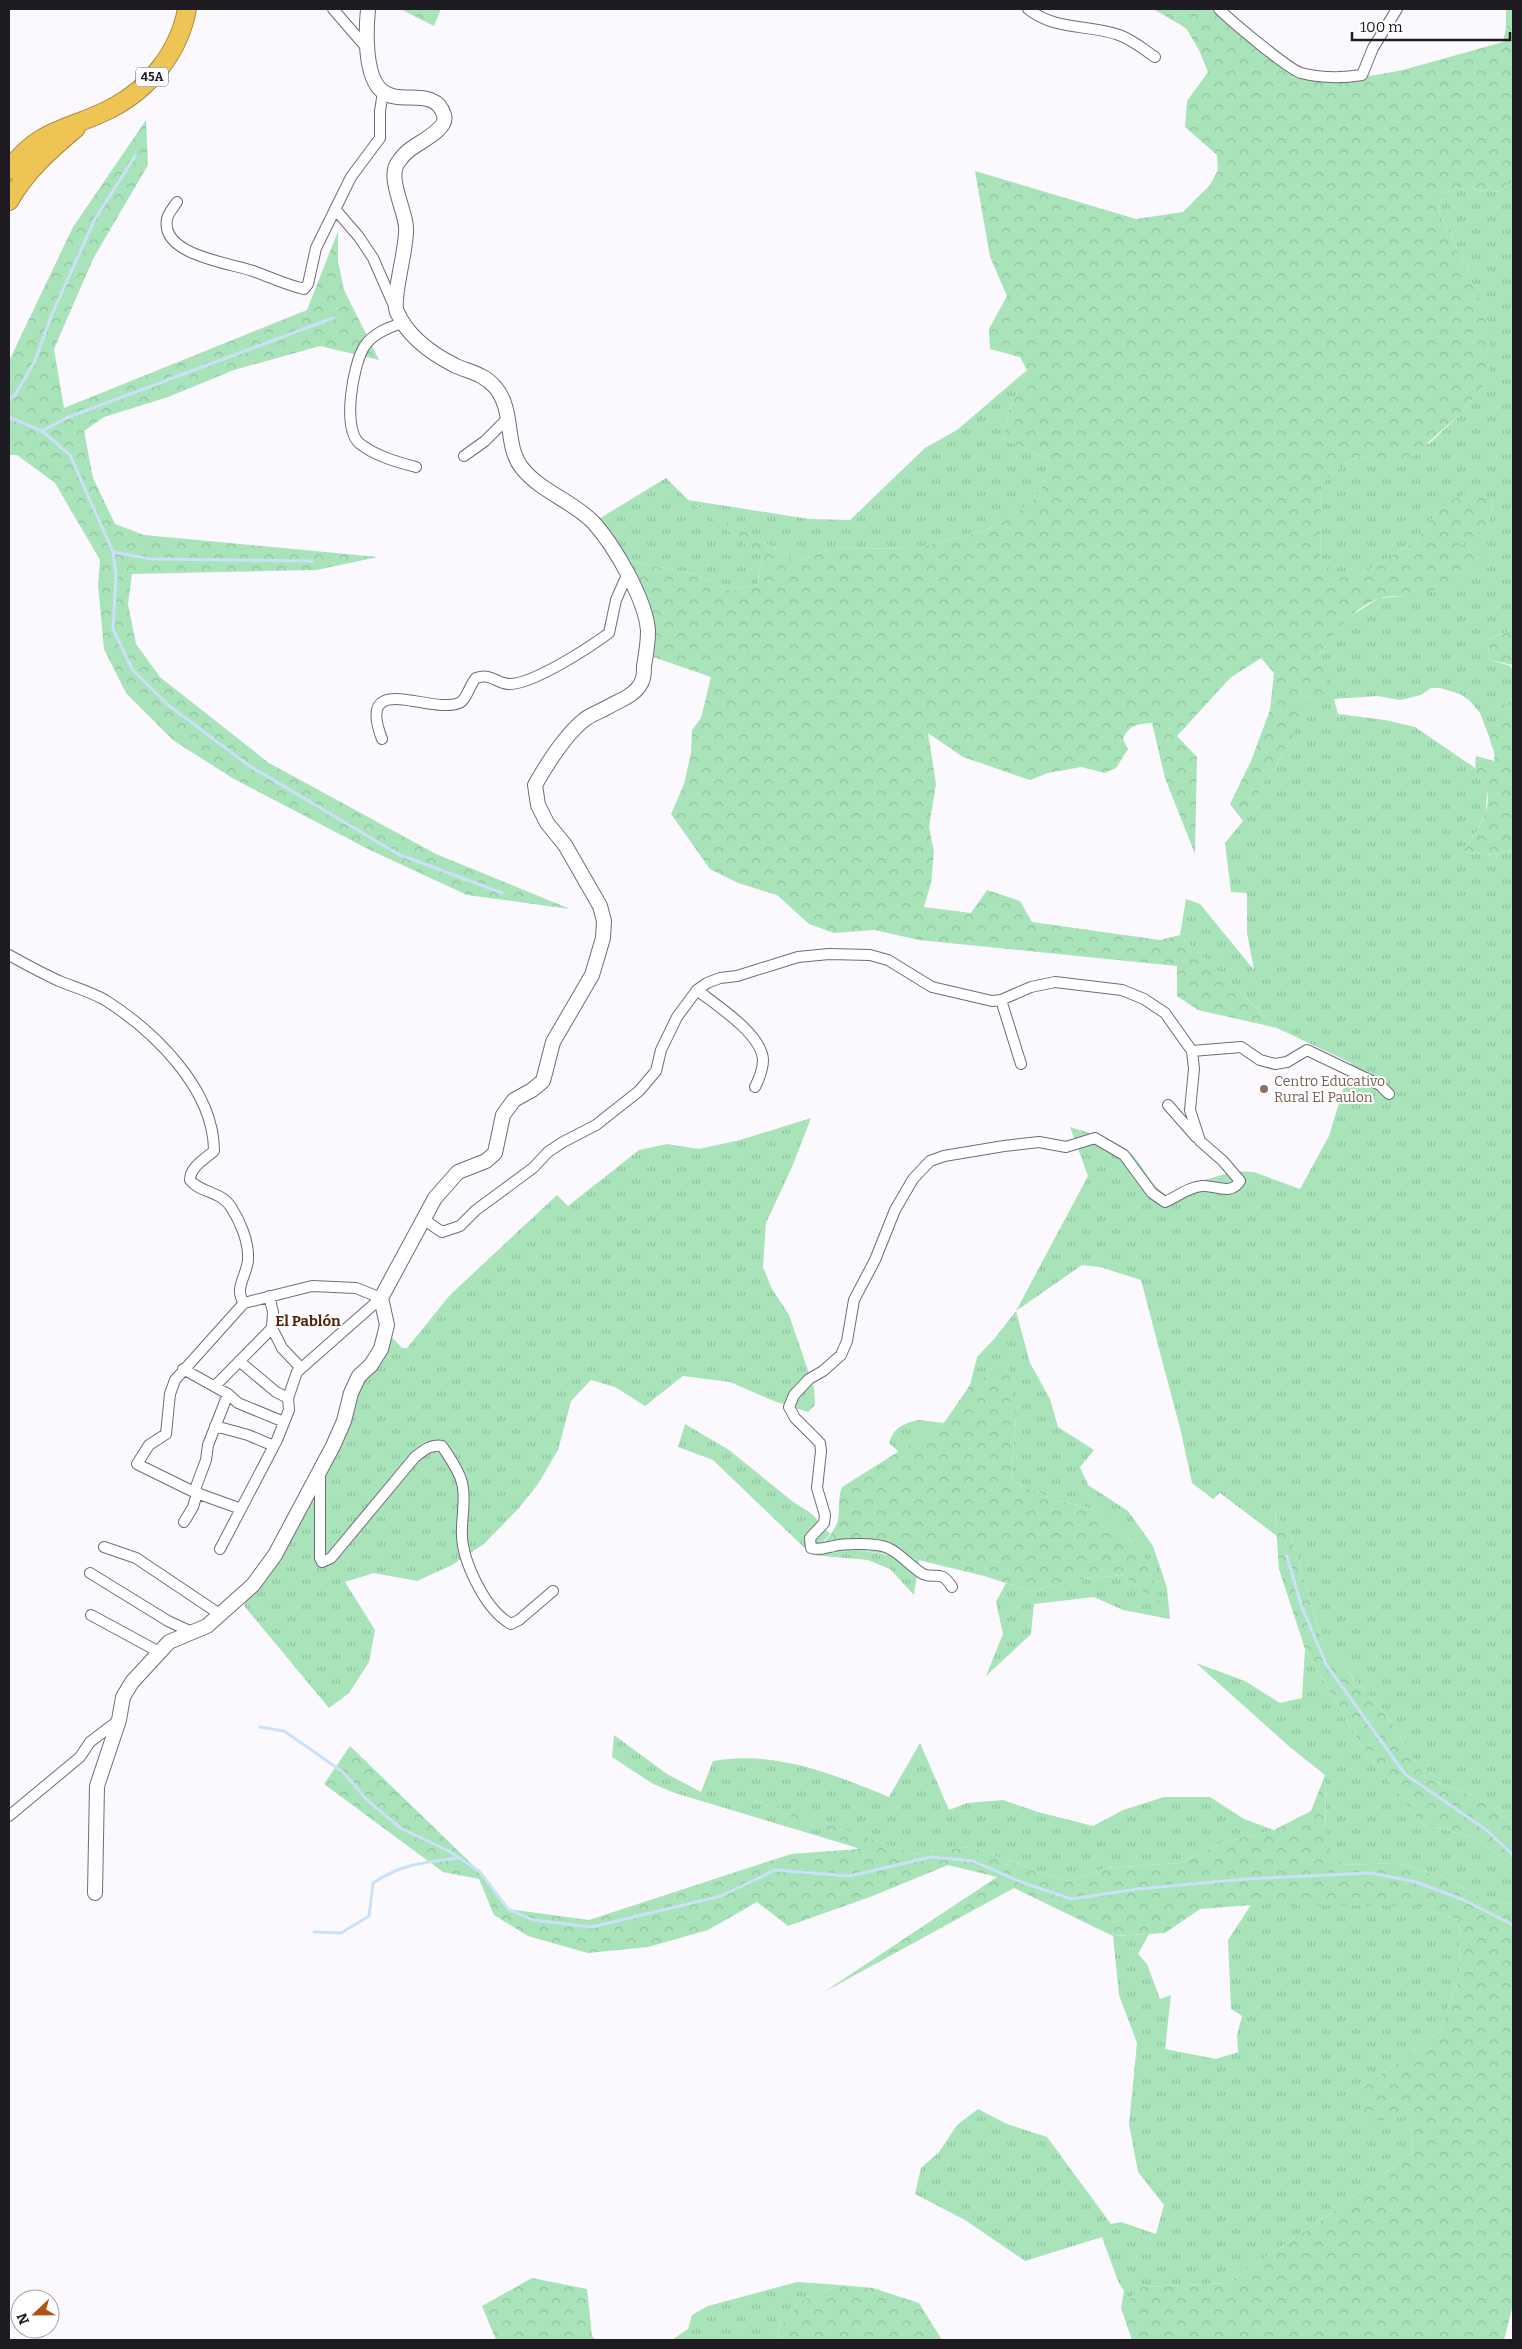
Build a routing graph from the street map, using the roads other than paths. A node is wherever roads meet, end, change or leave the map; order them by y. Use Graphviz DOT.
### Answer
graph roads {
  1 [pos="188,9"];
  2 [pos="333,9"];
  3 [pos="368,9"];
  4 [pos="1028,9"];
  5 [pos="1219,9"];
  6 [pos="1397,9"];
  7 [pos="366,46"];
  8 [pos="1155,58"];
  9 [pos="383,92"];
  10 [pos="87,118"];
  11 [pos="9,170"];
  12 [pos="9,200"];
  13 [pos="177,202"];
  14 [pos="335,209"];
  15 [pos="395,309"];
  16 [pos="403,323"];
  17 [pos="509,417"];
  18 [pos="464,456"];
  19 [pos="416,467"];
  20 [pos="627,575"];
  21 [pos="382,740"];
  22 [pos="9,955"];
  23 [pos="697,990"];
  24 [pos="1001,1000"];
  25 [pos="1192,1050"];
  26 [pos="1021,1064"];
  27 [pos="755,1087"];
  28 [pos="1388,1094"];
  29 [pos="1168,1104"];
  30 [pos="1200,1141"];
  31 [pos="423,1219"];
  32 [pos="269,1296"];
  33 [pos="381,1298"];
  34 [pos="244,1303"];
  35 [pos="272,1328"];
  36 [pos="239,1362"];
  37 [pos="301,1368"];
  38 [pos="183,1369"];
  39 [pos="215,1386"];
  40 [pos="228,1394"];
  41 [pos="288,1398"];
  42 [pos="284,1422"];
  43 [pos="215,1426"];
  44 [pos="274,1446"];
  45 [pos="320,1470"];
  46 [pos="196,1493"];
  47 [pos="241,1509"];
  48 [pos="184,1522"];
  49 [pos="104,1547"];
  50 [pos="220,1549"];
  51 [pos="90,1574"];
  52 [pos="952,1587"];
  53 [pos="553,1591"];
  54 [pos="221,1614"];
  55 [pos="91,1615"];
  56 [pos="194,1633"];
  57 [pos="160,1652"];
  58 [pos="119,1720"];
  59 [pos="9,1816"];
  60 [pos="94,1893"];
  1 -- 10 [label="highway, 45A"];
  2 -- 7 [label="street"];
  3 -- 7 [label="street"];
  4 -- 8 [label="street"];
  5 -- 6 [label="street"];
  7 -- 9 [label="street"];
  9 -- 14 [label="street"];
  9 -- 15 [label="street"];
  10 -- 11 [label="highway, 45A"];
  10 -- 12 [label="highway, 45A"];
  13 -- 14 [label="street"];
  14 -- 15 [label="street"];
  15 -- 16 [label="street"];
  16 -- 17 [label="street"];
  16 -- 19 [label="street"];
  17 -- 18 [label="street"];
  17 -- 20 [label="street"];
  20 -- 21 [label="street"];
  20 -- 31 [label="street"];
  22 -- 34 [label="street"];
  23 -- 24 [label="street"];
  23 -- 27 [label="street"];
  23 -- 31 [label="street"];
  24 -- 25 [label="street"];
  24 -- 26 [label="street"];
  25 -- 28 [label="street"];
  25 -- 30 [label="street"];
  29 -- 30 [label="street"];
  30 -- 52 [label="street"];
  31 -- 33 [label="street"];
  32 -- 33 [label="street"];
  32 -- 34 [label="street"];
  32 -- 35 [label="street"];
  33 -- 37 [label="street"];
  33 -- 45 [label="street"];
  34 -- 38 [label="street"];
  35 -- 36 [label="street"];
  35 -- 37 [label="street"];
  36 -- 39 [label="street"];
  36 -- 41 [label="street"];
  37 -- 41 [label="street"];
  38 -- 39 [label="street"];
  38 -- 46 [label="street"];
  39 -- 40 [label="street"];
  40 -- 42 [label="street"];
  40 -- 43 [label="street"];
  41 -- 42 [label="street"];
  42 -- 44 [label="street"];
  43 -- 44 [label="street"];
  43 -- 46 [label="street"];
  44 -- 47 [label="street"];
  45 -- 53 [label="street"];
  45 -- 54 [label="street"];
  46 -- 47 [label="street"];
  46 -- 48 [label="street"];
  47 -- 50 [label="street"];
  49 -- 54 [label="street"];
  51 -- 56 [label="street"];
  54 -- 56 [label="street"];
  55 -- 57 [label="street"];
  56 -- 57 [label="street"];
  57 -- 58 [label="street"];
  58 -- 59 [label="street"];
  58 -- 60 [label="street"];
}
